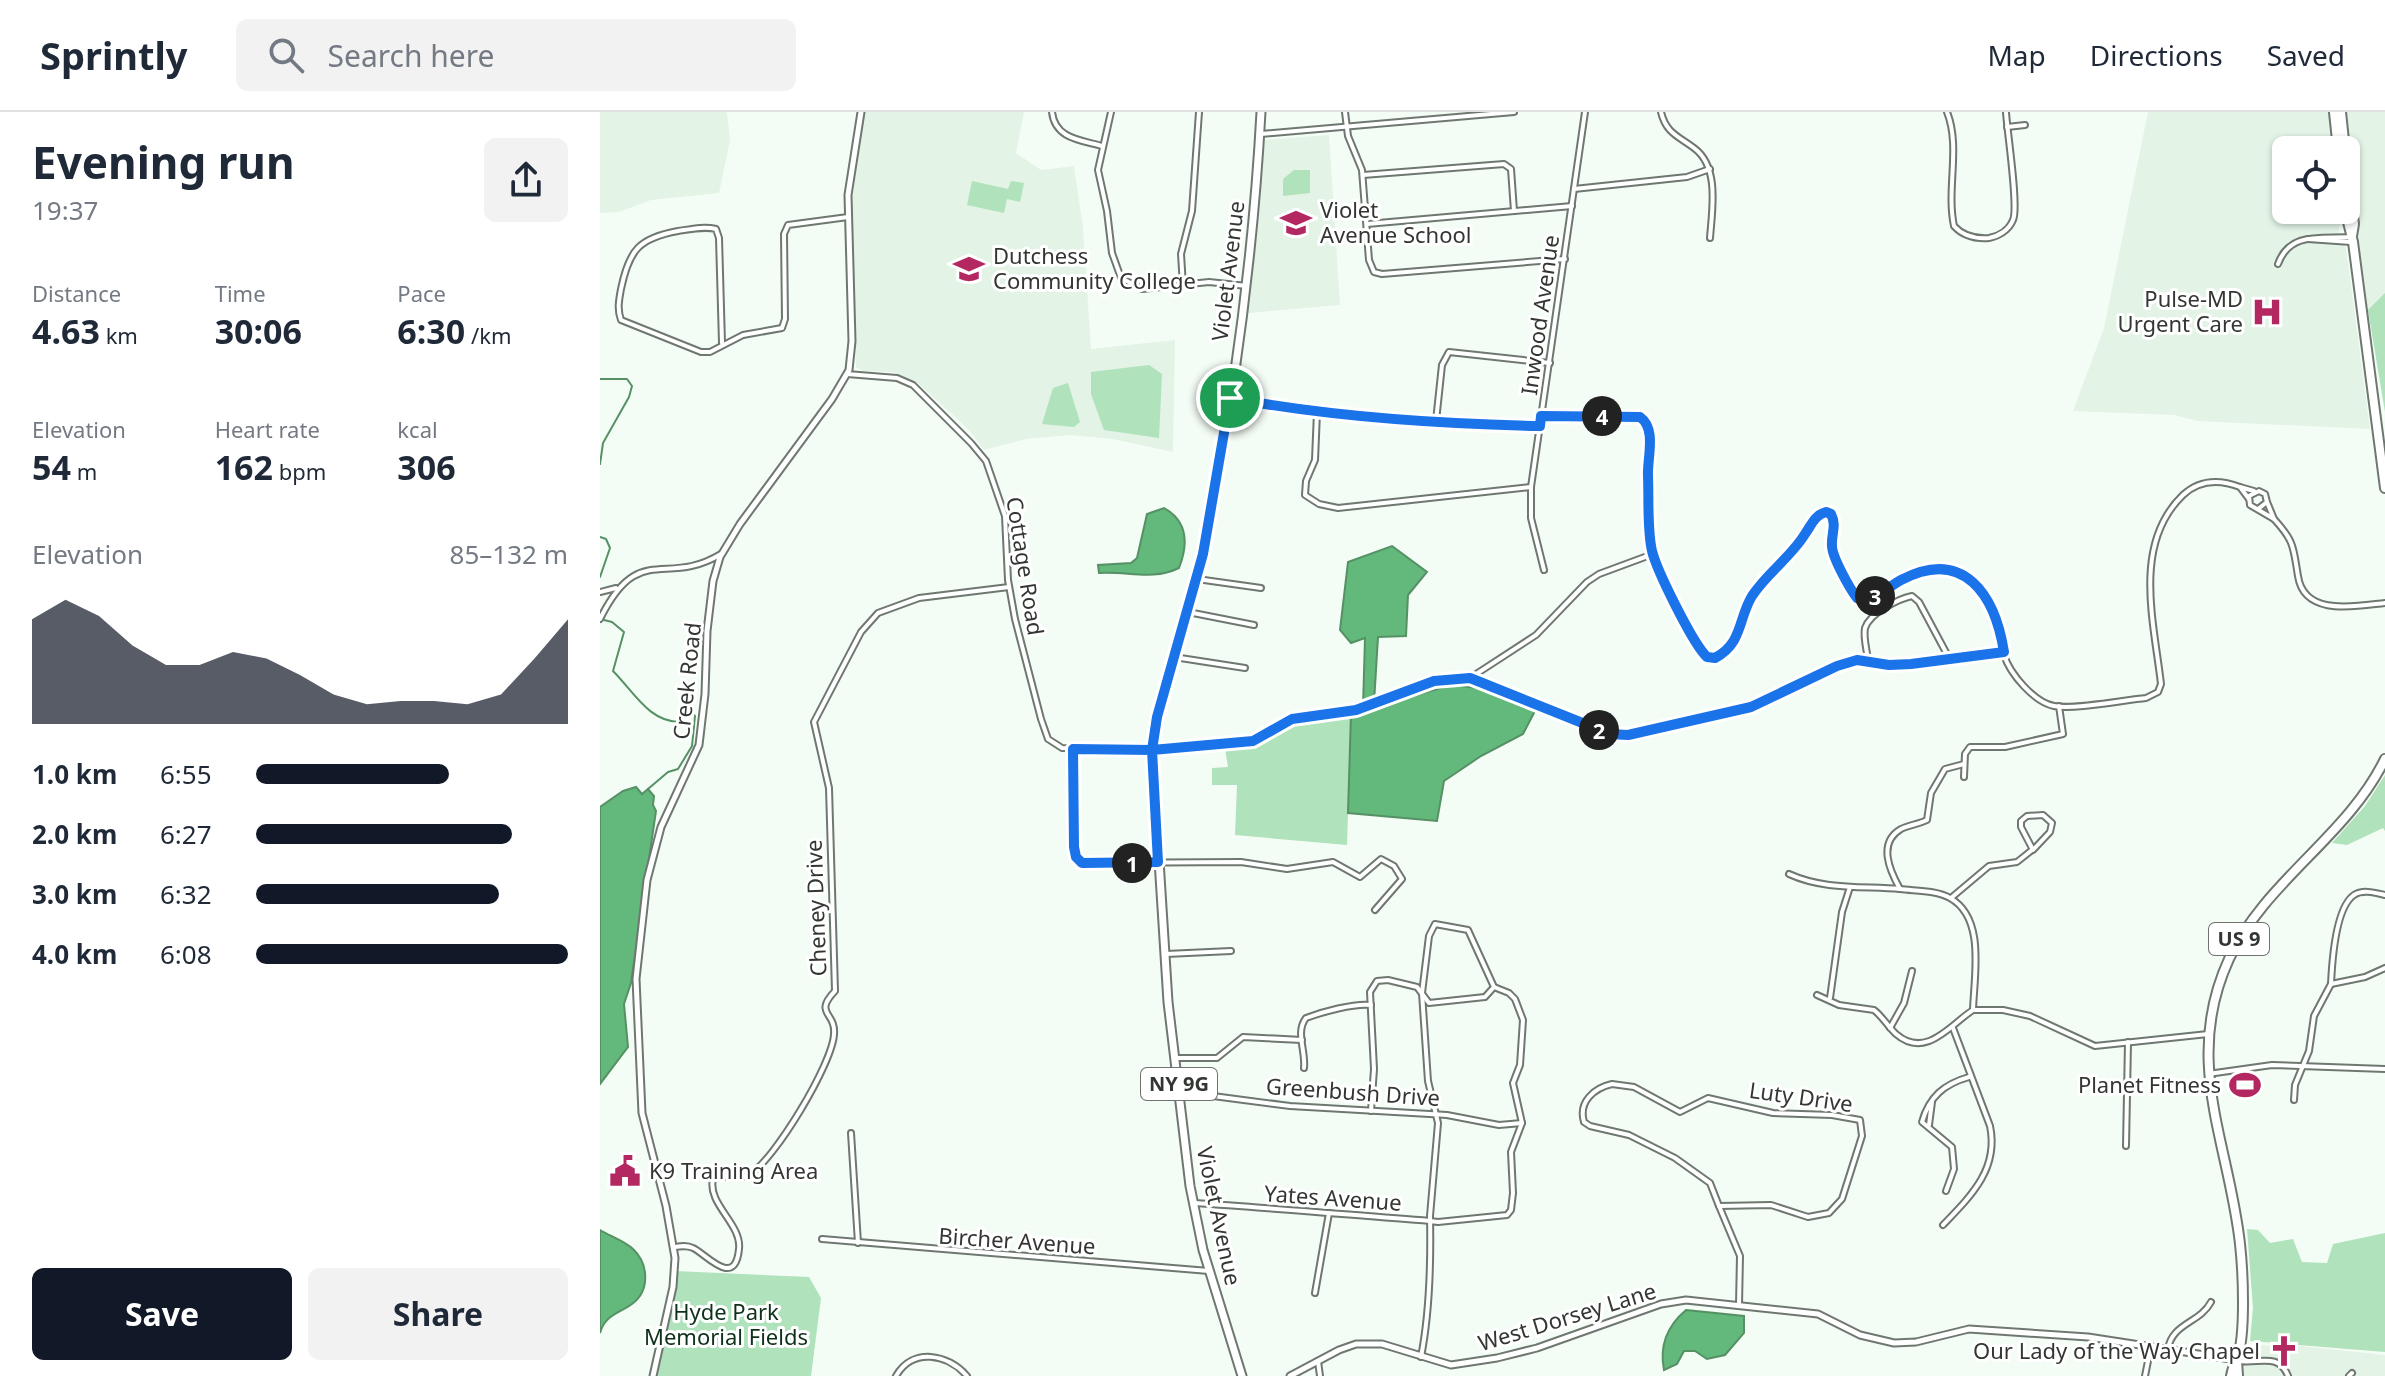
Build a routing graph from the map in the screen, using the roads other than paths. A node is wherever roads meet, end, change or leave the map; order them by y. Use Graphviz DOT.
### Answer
graph roads {
  1 [pos="861,112"];
  2 [pos="1052,112"];
  3 [pos="1111,112"];
  4 [pos="1199,112"];
  5 [pos="1261,112"];
  6 [pos="1345,112"];
  7 [pos="1514,112"];
  8 [pos="1585,112"];
  9 [pos="1661,112"];
  10 [pos="1947,112"];
  11 [pos="2006,112"];
  12 [pos="2334,112"];
  13 [pos="2341,112"];
  14 [pos="2025,125"];
  15 [pos="1346,126"];
  16 [pos="2007,127"];
  17 [pos="1260,134"];
  18 [pos="2337,136"];
  19 [pos="2344,136"];
  20 [pos="1102,146"];
  21 [pos="1710,169"];
  22 [pos="1363,175"];
  23 [pos="1574,189"];
  24 [pos="1572,206"];
  25 [pos="1514,211"];
  26 [pos="848,217"];
  27 [pos="1366,224"];
  28 [pos="2349,224"];
  29 [pos="2354,224"];
  30 [pos="1710,238"];
  31 [pos="2353,239"];
  32 [pos="1565,259"];
  33 [pos="2278,264"];
  34 [pos="1183,286"];
  35 [pos="1248,286"];
  36 [pos="722,343"];
  37 [pos="1550,363"];
  38 [pos="847,374"];
  39 [pos="1230,398"];
  40 [pos="1317,412"];
  41 [pos="1541,416"];
  42 [pos="1436,421"];
  43 [pos="1540,426"];
  44 [pos="1531,487"];
  45 [pos="2240,487"];
  46 [pos="2385,488"];
  47 [pos="2256,491"];
  48 [pos="2249,499"];
  49 [pos="2267,502"];
  50 [pos="2258,509"];
  51 [pos="2274,519"];
  52 [pos="723,552"];
  53 [pos="1653,554"];
  54 [pos="1544,570"];
  55 [pos="1197,579"];
  56 [pos="618,587"];
  57 [pos="1009,587"];
  58 [pos="1261,588"];
  59 [pos="600,592"];
  60 [pos="2385,603"];
  61 [pos="1188,612"];
  62 [pos="600,619"];
  63 [pos="1254,625"];
  64 [pos="2004,652"];
  65 [pos="1174,657"];
  66 [pos="1949,658"];
  67 [pos="1868,660"];
  68 [pos="1245,668"];
  69 [pos="1470,678"];
  70 [pos="2059,706"];
  71 [pos="1073,749"];
  72 [pos="1152,750"];
  73 [pos="2385,759"];
  74 [pos="1964,764"];
  75 [pos="1964,777"];
  76 [pos="2033,850"];
  77 [pos="1158,862"];
  78 [pos="1789,874"];
  79 [pos="1850,887"];
  80 [pos="1900,889"];
  81 [pos="2385,895"];
  82 [pos="1951,898"];
  83 [pos="1375,910"];
  84 [pos="1231,951"];
  85 [pos="1164,954"];
  86 [pos="2385,968"];
  87 [pos="1912,971"];
  88 [pos="2331,984"];
  89 [pos="1494,987"];
  90 [pos="1422,993"];
  91 [pos="1817,995"];
  92 [pos="1830,999"];
  93 [pos="1371,1005"];
  94 [pos="1973,1010"];
  95 [pos="1890,1028"];
  96 [pos="1953,1028"];
  97 [pos="2208,1034"];
  98 [pos="1302,1040"];
  99 [pos="2128,1042"];
  100 [pos="1176,1058"];
  101 [pos="2302,1065"];
  102 [pos="1304,1068"];
  103 [pos="2385,1069"];
  104 [pos="2207,1075"];
  105 [pos="1969,1077"];
  106 [pos="1181,1097"];
  107 [pos="2294,1100"];
  108 [pos="1371,1111"];
  109 [pos="1435,1114"];
  110 [pos="1522,1123"];
  111 [pos="851,1133"];
  112 [pos="2126,1146"];
  113 [pos="1946,1191"];
  114 [pos="1194,1203"];
  115 [pos="1719,1206"];
  116 [pos="1329,1213"];
  117 [pos="1430,1221"];
  118 [pos="1943,1225"];
  119 [pos="822,1239"];
  120 [pos="858,1243"];
  121 [pos="674,1247"];
  122 [pos="1209,1271"];
  123 [pos="1315,1293"];
  124 [pos="2211,1302"];
  125 [pos="1739,1305"];
  126 [pos="2151,1346"];
  127 [pos="2168,1349"];
  128 [pos="1421,1357"];
  129 [pos="2237,1360"];
  130 [pos="1318,1361"];
  131 [pos="653,1376"];
  132 [pos="896,1376"];
  133 [pos="967,1376"];
  134 [pos="1242,1376"];
  135 [pos="1290,1376"];
  136 [pos="1320,1376"];
  137 [pos="2145,1376"];
  138 [pos="2231,1376"];
  139 [pos="2238,1376"];
  140 [pos="2288,1376"];
  1 -- 26 [label="street, Creek Road"];
  2 -- 20 [label="street"];
  3 -- 20 [label="street"];
  4 -- 34 [label="street"];
  5 -- 17 [label="main road, Violet Avenue / NY 9G"];
  6 -- 15 [label="street"];
  7 -- 15 [label="street"];
  8 -- 23 [label="street, Inwood Avenue"];
  9 -- 21 [label="street"];
  10 -- 16 [label="street"];
  11 -- 16 [label="street"];
  12 -- 18 [label="highway"];
  13 -- 19 [label="highway"];
  14 -- 16 [label="street"];
  15 -- 17 [label="street"];
  15 -- 22 [label="street"];
  17 -- 35 [label="main road, Violet Avenue / NY 9G"];
  20 -- 34 [label="street"];
  21 -- 23 [label="street"];
  21 -- 30 [label="street"];
  22 -- 25 [label="street"];
  22 -- 27 [label="street"];
  23 -- 24 [label="street, Inwood Avenue"];
  24 -- 25 [label="street"];
  24 -- 32 [label="street, Inwood Avenue"];
  25 -- 27 [label="street"];
  26 -- 36 [label="street"];
  26 -- 38 [label="street, Creek Road"];
  27 -- 32 [label="street"];
  28 -- 31 [label="highway"];
  29 -- 31 [label="highway"];
  31 -- 33 [label="street"];
  31 -- 46 [label="highway"];
  32 -- 37 [label="street, Inwood Avenue"];
  34 -- 35 [label="street"];
  35 -- 39 [label="main road, Violet Avenue / NY 9G"];
  36 -- 36 [label="street"];
  37 -- 41 [label="street, Inwood Avenue"];
  37 -- 42 [label="street"];
  38 -- 52 [label="street, Creek Road"];
  38 -- 57 [label="street, Cottage Road"];
  39 -- 40 [label="street"];
  39 -- 55 [label="main road, Violet Avenue / NY 9G"];
  40 -- 42 [label="street"];
  40 -- 44 [label="street"];
  41 -- 43 [label="street, Inwood Avenue"];
  41 -- 53 [label="street"];
  42 -- 43 [label="street"];
  43 -- 44 [label="street, Inwood Avenue"];
  44 -- 54 [label="street, Inwood Avenue"];
  45 -- 47 [label="street"];
  45 -- 48 [label="street"];
  45 -- 70 [label="street"];
  47 -- 48 [label="street"];
  47 -- 49 [label="street"];
  48 -- 50 [label="street"];
  49 -- 50 [label="street"];
  49 -- 51 [label="street"];
  50 -- 51 [label="street"];
  51 -- 60 [label="street"];
  52 -- 56 [label="street"];
  52 -- 121 [label="street, Creek Road"];
  53 -- 64 [label="street"];
  53 -- 69 [label="street"];
  55 -- 58 [label="street"];
  55 -- 61 [label="main road, Violet Avenue / NY 9G"];
  56 -- 59 [label="street"];
  56 -- 62 [label="street"];
  57 -- 71 [label="street, Cottage Road"];
  57 -- 121 [label="street, Cheney Drive"];
  61 -- 63 [label="street"];
  61 -- 65 [label="main road, Violet Avenue / NY 9G"];
  64 -- 66 [label="street"];
  64 -- 70 [label="street"];
  65 -- 68 [label="street"];
  65 -- 72 [label="main road, Violet Avenue / NY 9G"];
  66 -- 67 [label="street"];
  66 -- 67 [label="street"];
  67 -- 69 [label="street"];
  69 -- 72 [label="street"];
  70 -- 74 [label="street"];
  71 -- 72 [label="street"];
  71 -- 77 [label="street"];
  72 -- 77 [label="main road, Violet Avenue / NY 9G"];
  73 -- 97 [label="highway, US 9"];
  74 -- 75 [label="street"];
  74 -- 80 [label="street"];
  76 -- 76 [label="street"];
  76 -- 82 [label="street"];
  77 -- 83 [label="street"];
  77 -- 85 [label="main road, Violet Avenue / NY 9G"];
  78 -- 79 [label="street"];
  79 -- 80 [label="street"];
  79 -- 92 [label="street"];
  80 -- 82 [label="street"];
  81 -- 88 [label="street"];
  82 -- 94 [label="street"];
  84 -- 85 [label="street"];
  85 -- 100 [label="main road, Violet Avenue / NY 9G"];
  86 -- 88 [label="street"];
  87 -- 95 [label="street"];
  88 -- 101 [label="street"];
  89 -- 90 [label="street"];
  89 -- 90 [label="street"];
  89 -- 110 [label="street"];
  90 -- 93 [label="street"];
  90 -- 109 [label="street"];
  91 -- 92 [label="street"];
  92 -- 95 [label="street"];
  93 -- 98 [label="street"];
  93 -- 108 [label="street"];
  94 -- 96 [label="street"];
  94 -- 99 [label="street"];
  95 -- 96 [label="street"];
  96 -- 105 [label="street"];
  97 -- 99 [label="street"];
  97 -- 104 [label="highway, US 9"];
  98 -- 100 [label="street"];
  98 -- 102 [label="street"];
  99 -- 112 [label="street"];
  100 -- 106 [label="main road, Violet Avenue / NY 9G"];
  101 -- 103 [label="street"];
  101 -- 104 [label="street"];
  101 -- 107 [label="street"];
  104 -- 129 [label="highway, US 9"];
  105 -- 113 [label="street"];
  105 -- 118 [label="street"];
  106 -- 108 [label="street, Greenbush Drive"];
  106 -- 114 [label="main road, Violet Avenue / NY 9G"];
  108 -- 109 [label="street, Greenbush Drive"];
  109 -- 110 [label="street, Greenbush Drive"];
  109 -- 117 [label="street"];
  110 -- 117 [label="street"];
  111 -- 120 [label="street"];
  114 -- 116 [label="street, Yates Avenue"];
  114 -- 122 [label="main road, Violet Avenue / NY 9G"];
  115 -- 115 [label="street, Luty Drive"];
  115 -- 125 [label="street, Luty Drive"];
  116 -- 117 [label="street, Yates Avenue"];
  116 -- 123 [label="street"];
  117 -- 128 [label="street, Yates Avenue"];
  119 -- 120 [label="street, Bircher Avenue"];
  120 -- 122 [label="street, Bircher Avenue"];
  121 -- 131 [label="street, Creek Road"];
  122 -- 134 [label="main road, Violet Avenue / NY 9G"];
  124 -- 127 [label="street"];
  125 -- 126 [label="street, West Dorsey Lane"];
  125 -- 128 [label="street, West Dorsey Lane"];
  126 -- 127 [label="street, West Dorsey Lane"];
  126 -- 137 [label="street"];
  127 -- 129 [label="street, West Dorsey Lane"];
  128 -- 130 [label="street, West Dorsey Lane"];
  129 -- 138 [label="highway, US 9"];
  129 -- 139 [label="highway, US 9"];
  129 -- 140 [label="street"];
  130 -- 135 [label="street, West Dorsey Lane"];
  130 -- 136 [label="street"];
  132 -- 133 [label="street"];
}
